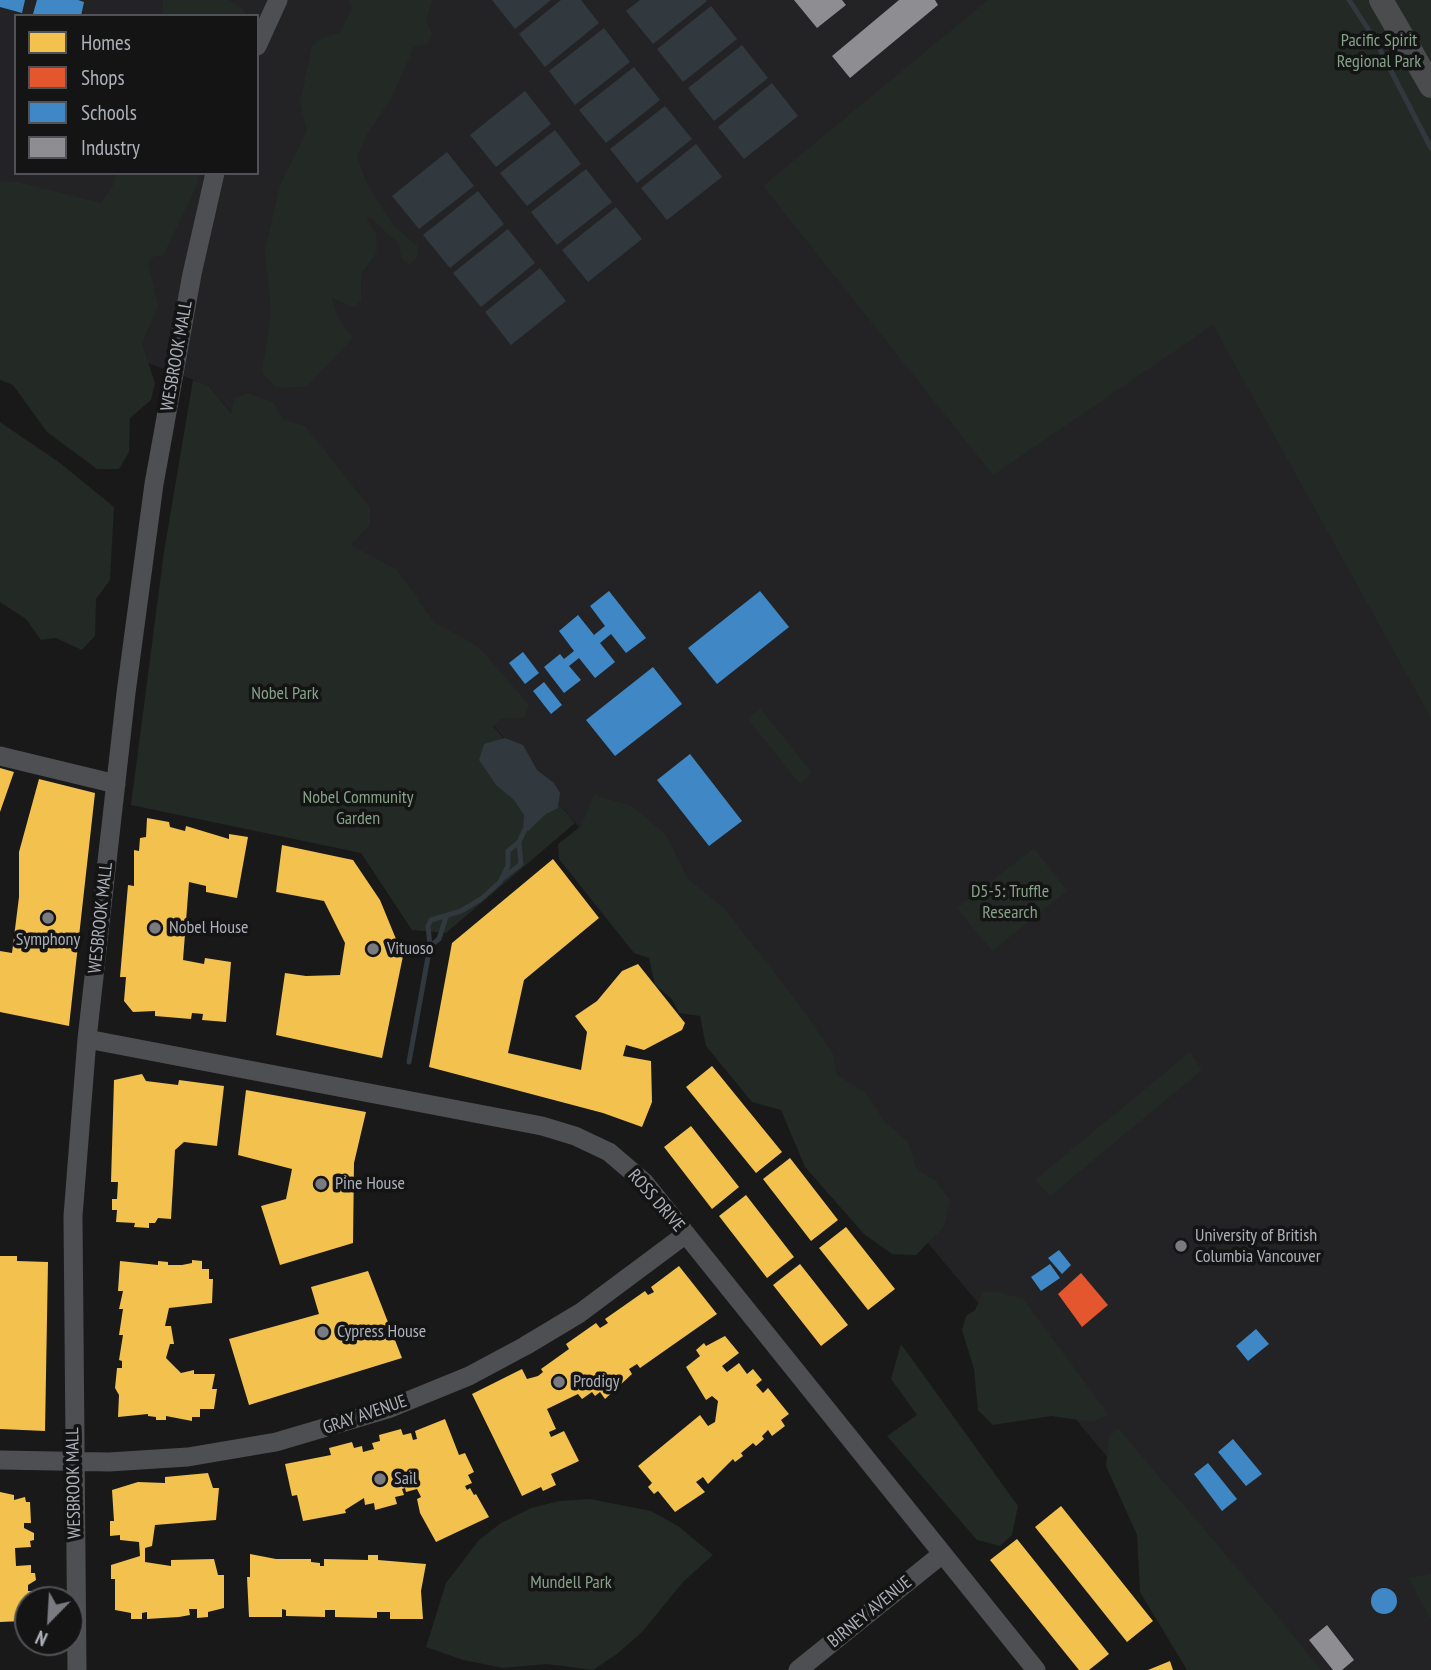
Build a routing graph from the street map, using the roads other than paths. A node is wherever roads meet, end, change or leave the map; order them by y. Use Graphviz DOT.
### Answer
graph roads {
  1 [pos="278,0"];
  2 [pos="1381,0"];
  3 [pos="259,42"];
  4 [pos="1431,86"];
  5 [pos="215,175"];
  6 [pos="0,756"];
  7 [pos="116,784"];
  8 [pos="87,1040"];
  9 [pos="686,1234"];
  10 [pos="0,1460"];
  11 [pos="74,1463"];
  12 [pos="941,1555"];
  13 [pos="77,1670"];
  14 [pos="798,1670"];
  15 [pos="1036,1670"];
  1 -- 3 [label="street"];
  2 -- 4 [label="main road"];
  5 -- 7 [label="street, WESBROOK MALL"];
  6 -- 7 [label="street"];
  7 -- 8 [label="street, WESBROOK MALL"];
  8 -- 9 [label="street, ROSS DRIVE"];
  8 -- 11 [label="street, WESBROOK MALL"];
  9 -- 11 [label="street, GRAY AVENUE"];
  9 -- 12 [label="street, ROSS DRIVE"];
  10 -- 11 [label="street, GRAY AVENUE"];
  11 -- 13 [label="street, WESBROOK MALL"];
  12 -- 14 [label="street, BIRNEY AVENUE"];
  12 -- 15 [label="street, ROSS DRIVE"];
}
